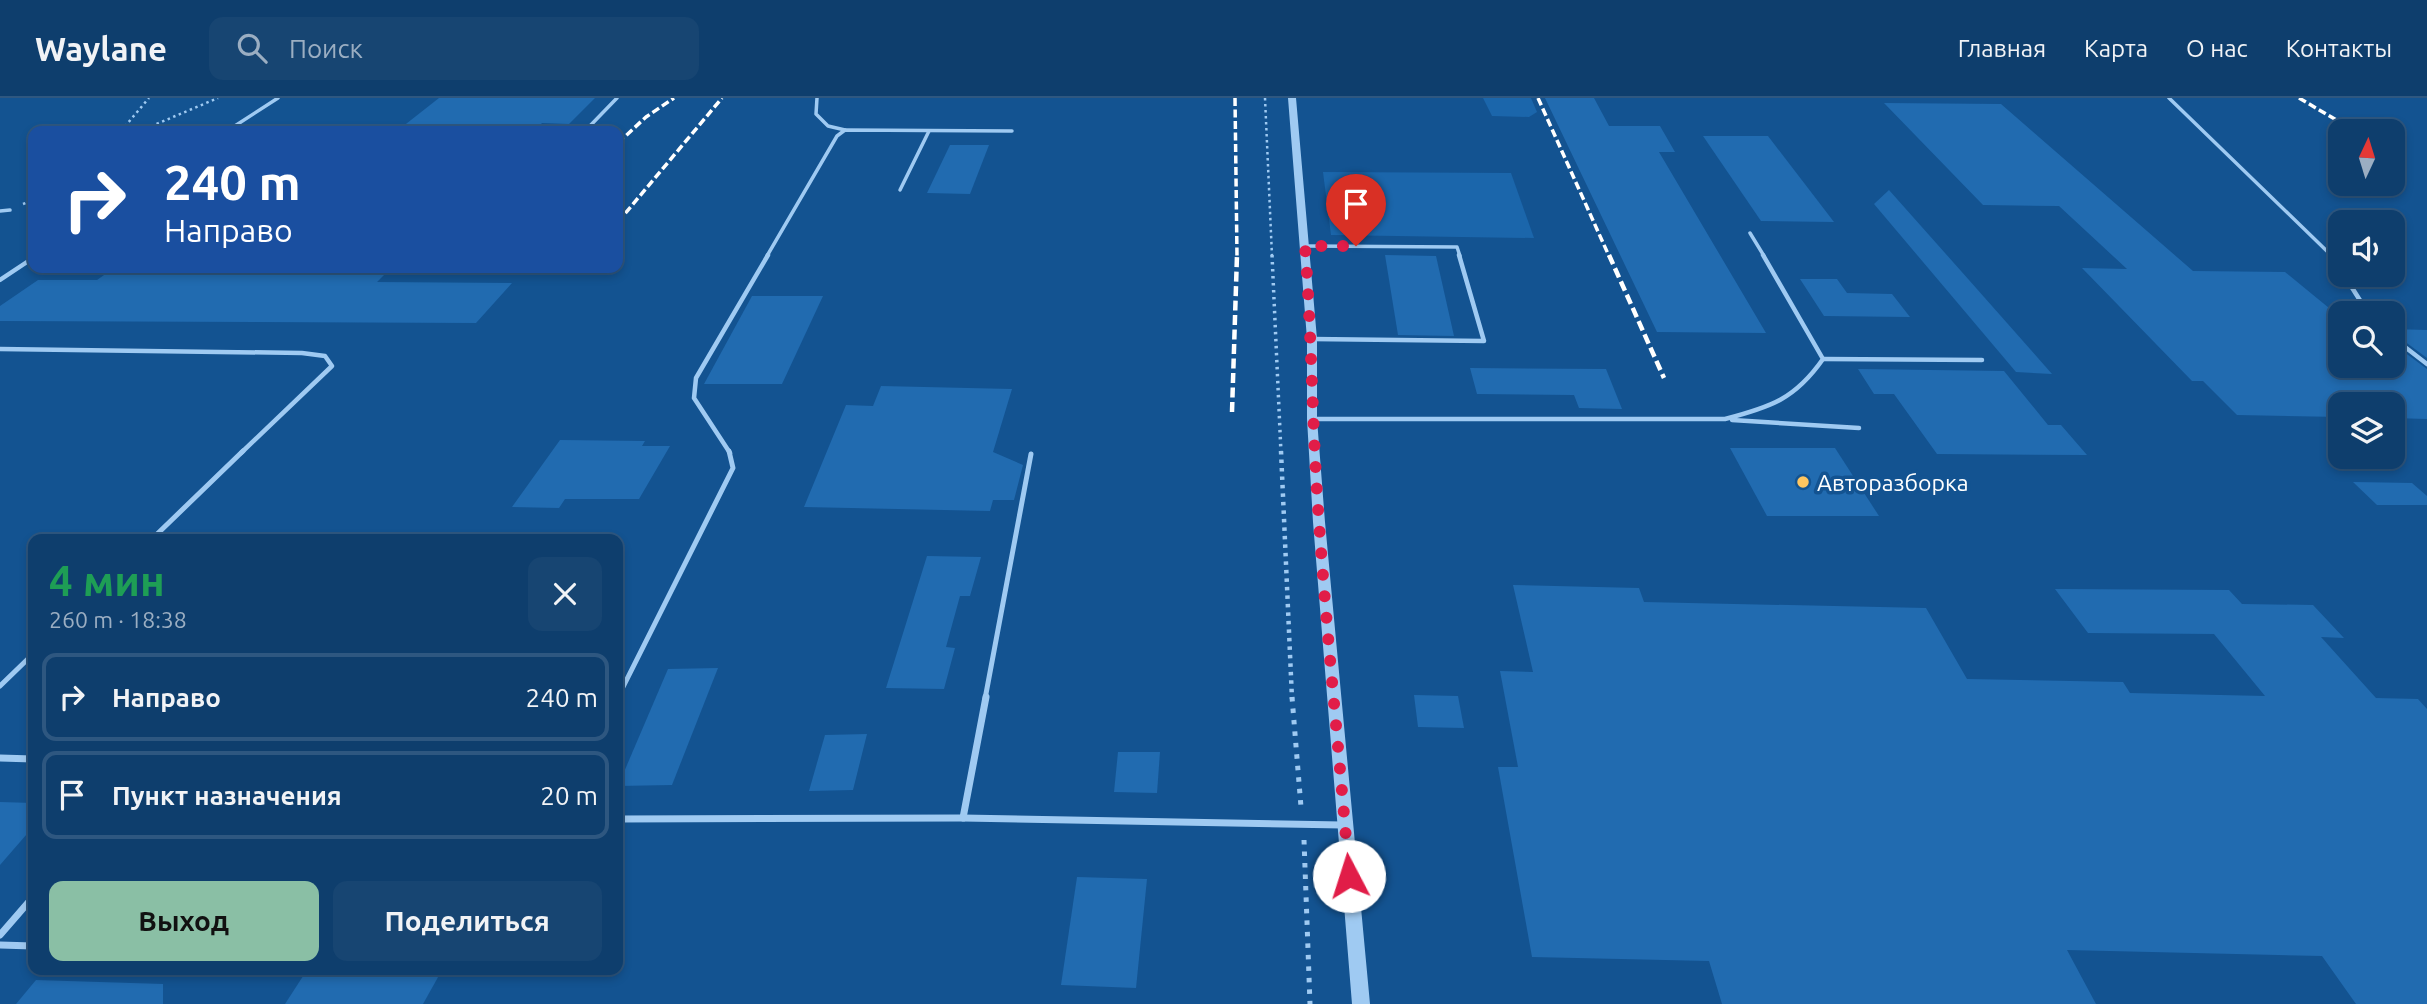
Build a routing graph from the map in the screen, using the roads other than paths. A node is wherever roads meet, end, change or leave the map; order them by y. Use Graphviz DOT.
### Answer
graph roads {
  1 [pos="278,98"];
  2 [pos="617,98"];
  3 [pos="817,98"];
  4 [pos="1292,98"];
  5 [pos="2169,98"];
  6 [pos="235,126"];
  7 [pos="590,126"];
  8 [pos="845,130"];
  9 [pos="929,131"];
  10 [pos="1012,131"];
  11 [pos="900,190"];
  12 [pos="10,210"];
  13 [pos="0,211"];
  14 [pos="1750,233"];
  15 [pos="1305,246"];
  16 [pos="2328,253"];
  17 [pos="28,261"];
  18 [pos="0,280"];
  19 [pos="1312,340"];
  20 [pos="2405,347"];
  21 [pos="0,349"];
  22 [pos="1823,359"];
  23 [pos="1982,360"];
  24 [pos="2427,365"];
  25 [pos="1312,419"];
  26 [pos="1726,419"];
  27 [pos="1859,428"];
  28 [pos="1031,454"];
  29 [pos="157,534"];
  30 [pos="28,659"];
  31 [pos="0,686"];
  32 [pos="623,687"];
  33 [pos="0,758"];
  34 [pos="28,760"];
  35 [pos="962,818"];
  36 [pos="623,819"];
  37 [pos="1345,825"];
  38 [pos="28,903"];
  39 [pos="0,935"];
  40 [pos="0,945"];
  41 [pos="28,946"];
  42 [pos="1361,1004"];
  1 -- 6 [label="lane"];
  2 -- 7 [label="lane"];
  3 -- 8 [label="lane"];
  4 -- 15 [label="street"];
  5 -- 16 [label="lane"];
  8 -- 9 [label="lane"];
  8 -- 32 [label="lane"];
  9 -- 10 [label="lane"];
  9 -- 11 [label="lane"];
  12 -- 13 [label="lane"];
  14 -- 22 [label="lane"];
  15 -- 19 [label="street"];
  15 -- 19 [label="lane"];
  17 -- 18 [label="lane"];
  19 -- 25 [label="street"];
  20 -- 24 [label="lane"];
  21 -- 29 [label="lane"];
  22 -- 23 [label="lane"];
  22 -- 26 [label="lane"];
  25 -- 26 [label="lane"];
  25 -- 37 [label="street"];
  26 -- 27 [label="lane"];
  28 -- 35 [label="lane"];
  30 -- 31 [label="lane"];
  33 -- 34 [label="lane"];
  35 -- 36 [label="lane"];
  35 -- 37 [label="lane"];
  37 -- 42 [label="street"];
  38 -- 39 [label="lane"];
  40 -- 41 [label="lane"];
}
